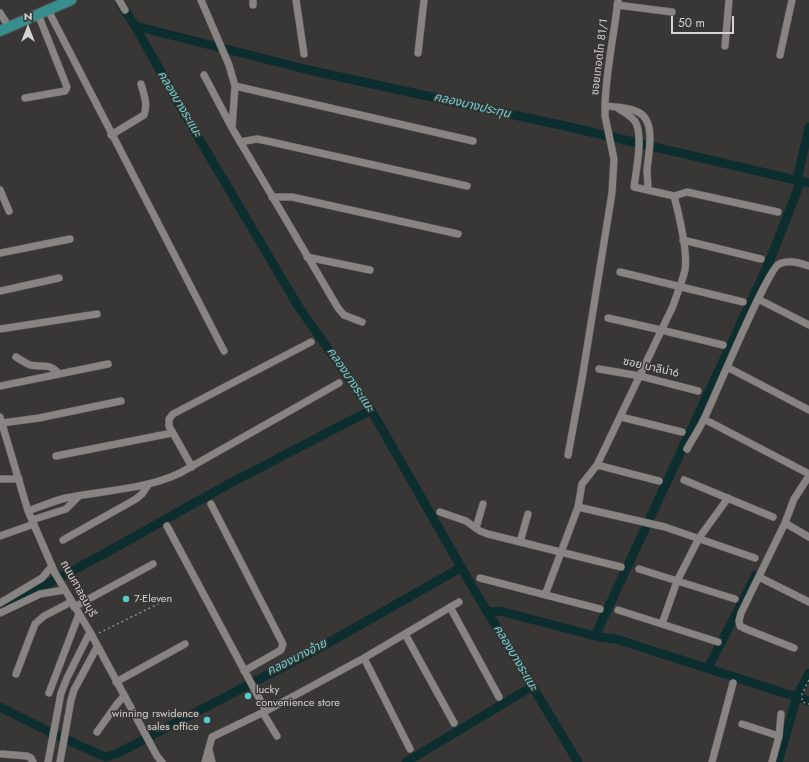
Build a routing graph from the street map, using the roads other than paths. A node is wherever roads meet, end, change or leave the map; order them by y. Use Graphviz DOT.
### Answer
graph roads {
  1 [pos="71,0"];
  2 [pos="119,0"];
  3 [pos="201,0"];
  4 [pos="296,0"];
  5 [pos="424,0"];
  6 [pos="729,0"];
  7 [pos="792,0"];
  8 [pos="618,3"];
  9 [pos="124,10"];
  10 [pos="43,12"];
  11 [pos="672,12"];
  12 [pos="0,13"];
  13 [pos="5,29"];
  14 [pos="725,46"];
  15 [pos="418,53"];
  16 [pos="304,54"];
  17 [pos="780,55"];
  18 [pos="204,75"];
  19 [pos="141,84"];
  20 [pos="236,86"];
  21 [pos="25,98"];
  22 [pos="605,106"];
  23 [pos="616,106"];
  24 [pos="232,128"];
  25 [pos="112,135"];
  26 [pos="473,141"];
  27 [pos="240,142"];
  28 [pos="637,168"];
  29 [pos="647,170"];
  30 [pos="467,186"];
  31 [pos="648,189"];
  32 [pos="0,190"];
  33 [pos="674,196"];
  34 [pos="272,197"];
  35 [pos="9,211"];
  36 [pos="778,212"];
  37 [pos="458,234"];
  38 [pos="70,239"];
  39 [pos="683,240"];
  40 [pos="0,253"];
  41 [pos="307,257"];
  42 [pos="761,260"];
  43 [pos="809,266"];
  44 [pos="370,270"];
  45 [pos="620,272"];
  46 [pos="59,278"];
  47 [pos="680,286"];
  48 [pos="0,291"];
  49 [pos="758,299"];
  50 [pos="743,302"];
  51 [pos="97,314"];
  52 [pos="608,318"];
  53 [pos="362,322"];
  54 [pos="809,325"];
  55 [pos="0,329"];
  56 [pos="661,330"];
  57 [pos="311,342"];
  58 [pos="723,345"];
  59 [pos="224,351"];
  60 [pos="16,357"];
  61 [pos="108,364"];
  62 [pos="727,367"];
  63 [pos="599,369"];
  64 [pos="60,374"];
  65 [pos="640,376"];
  66 [pos="339,383"];
  67 [pos="0,386"];
  68 [pos="698,391"];
  69 [pos="121,401"];
  70 [pos="809,410"];
  71 [pos="621,417"];
  72 [pos="704,419"];
  73 [pos="1,420"];
  74 [pos="682,432"];
  75 [pos="172,433"];
  76 [pos="8,442"];
  77 [pos="0,443"];
  78 [pos="687,449"];
  79 [pos="568,454"];
  80 [pos="56,456"];
  81 [pos="597,465"];
  82 [pos="192,467"];
  83 [pos="809,475"];
  84 [pos="0,479"];
  85 [pos="19,479"];
  86 [pos="684,480"];
  87 [pos="660,481"];
  88 [pos="148,485"];
  89 [pos="78,497"];
  90 [pos="728,498"];
  91 [pos="211,504"];
  92 [pos="483,504"];
  93 [pos="578,507"];
  94 [pos="28,511"];
  95 [pos="440,512"];
  96 [pos="528,514"];
  97 [pos="773,517"];
  98 [pos="33,522"];
  99 [pos="785,524"];
  100 [pos="167,526"];
  101 [pos="476,528"];
  102 [pos="0,536"];
  103 [pos="809,537"];
  104 [pos="699,538"];
  105 [pos="63,540"];
  106 [pos="520,542"];
  107 [pos="561,552"];
  108 [pos="755,558"];
  109 [pos="152,564"];
  110 [pos="621,567"];
  111 [pos="639,569"];
  112 [pos="54,570"];
  113 [pos="759,577"];
  114 [pos="480,578"];
  115 [pos="678,580"];
  116 [pos="64,590"];
  117 [pos="545,594"];
  118 [pos="735,600"];
  119 [pos="0,602"];
  120 [pos="459,602"];
  121 [pos="809,602"];
  122 [pos="73,604"];
  123 [pos="450,608"];
  124 [pos="600,609"];
  125 [pos="618,610"];
  126 [pos="0,613"];
  127 [pos="79,614"];
  128 [pos="662,624"];
  129 [pos="405,634"];
  130 [pos="91,635"];
  131 [pos="718,642"];
  132 [pos="185,644"];
  133 [pos="97,648"];
  134 [pos="794,648"];
  135 [pos="364,658"];
  136 [pos="244,671"];
  137 [pos="16,674"];
  138 [pos="116,682"];
  139 [pos="733,683"];
  140 [pos="64,686"];
  141 [pos="74,690"];
  142 [pos="49,693"];
  143 [pos="124,696"];
  144 [pos="499,698"];
  145 [pos="264,712"];
  146 [pos="781,714"];
  147 [pos="454,723"];
  148 [pos="742,724"];
  149 [pos="97,732"];
  150 [pos="277,736"];
  151 [pos="779,736"];
  152 [pos="410,749"];
  153 [pos="209,750"];
  154 [pos="2,754"];
  155 [pos="34,762"];
  156 [pos="48,762"];
  157 [pos="60,762"];
  158 [pos="162,762"];
  159 [pos="205,762"];
  160 [pos="212,762"];
  161 [pos="712,762"];
  162 [pos="772,762"];
  1 -- 10 [label="main road"];
  2 -- 9 [label="street"];
  3 -- 20 [label="street"];
  4 -- 16 [label="street"];
  5 -- 15 [label="street"];
  6 -- 14 [label="street"];
  7 -- 17 [label="street"];
  8 -- 11 [label="street"];
  8 -- 22 [label="street, ซอยเทอดไท 81/1"];
  10 -- 13 [label="main road"];
  10 -- 21 [label="street"];
  10 -- 25 [label="street"];
  12 -- 13 [label="street"];
  18 -- 24 [label="street"];
  19 -- 25 [label="street"];
  20 -- 24 [label="street"];
  20 -- 26 [label="street"];
  22 -- 23 [label="street, ซอยเทอดไท 81/1"];
  22 -- 79 [label="street"];
  23 -- 28 [label="street"];
  23 -- 29 [label="street, ซอยเทอดไท 81/1"];
  24 -- 27 [label="street"];
  25 -- 59 [label="street"];
  27 -- 30 [label="street"];
  27 -- 34 [label="street"];
  28 -- 29 [label="street"];
  28 -- 31 [label="street"];
  29 -- 31 [label="street"];
  31 -- 33 [label="street"];
  32 -- 35 [label="street"];
  33 -- 36 [label="street"];
  33 -- 39 [label="street"];
  34 -- 37 [label="street"];
  34 -- 41 [label="street"];
  38 -- 40 [label="street"];
  39 -- 42 [label="street"];
  39 -- 47 [label="street"];
  41 -- 44 [label="street"];
  41 -- 53 [label="street"];
  43 -- 49 [label="street"];
  45 -- 47 [label="street"];
  46 -- 48 [label="street"];
  47 -- 50 [label="street"];
  47 -- 56 [label="street"];
  49 -- 54 [label="street"];
  49 -- 62 [label="street"];
  51 -- 55 [label="street"];
  52 -- 56 [label="street"];
  56 -- 58 [label="street"];
  56 -- 65 [label="street"];
  57 -- 75 [label="street"];
  60 -- 64 [label="street"];
  61 -- 64 [label="street"];
  62 -- 70 [label="street"];
  62 -- 72 [label="street"];
  63 -- 65 [label="street, ซอย บาลีน่า6"];
  64 -- 67 [label="street"];
  65 -- 68 [label="street, ซอย บาลีน่า6"];
  65 -- 71 [label="street"];
  66 -- 82 [label="street"];
  69 -- 73 [label="street"];
  71 -- 74 [label="street"];
  71 -- 81 [label="street"];
  72 -- 78 [label="street"];
  72 -- 83 [label="street"];
  73 -- 76 [label="street, ถนนศาลธนบุรี"];
  75 -- 80 [label="street"];
  75 -- 82 [label="street"];
  76 -- 77 [label="street"];
  76 -- 85 [label="street, ถนนศาลธนบุรี"];
  81 -- 87 [label="street"];
  81 -- 93 [label="street"];
  82 -- 88 [label="street"];
  83 -- 99 [label="street"];
  84 -- 85 [label="street"];
  85 -- 94 [label="street, ถนนศาลธนบุรี"];
  86 -- 90 [label="street"];
  88 -- 89 [label="street"];
  88 -- 105 [label="street"];
  89 -- 94 [label="street"];
  89 -- 98 [label="street"];
  90 -- 97 [label="street"];
  90 -- 104 [label="street"];
  91 -- 136 [label="street"];
  92 -- 101 [label="street"];
  93 -- 104 [label="street"];
  93 -- 107 [label="street"];
  94 -- 98 [label="street, ถนนศาลธนบุรี"];
  95 -- 101 [label="street"];
  96 -- 106 [label="street"];
  98 -- 102 [label="street"];
  98 -- 112 [label="street, ถนนศาลธนบุรี"];
  99 -- 103 [label="street"];
  99 -- 113 [label="street"];
  100 -- 136 [label="street"];
  101 -- 106 [label="street"];
  104 -- 108 [label="street"];
  104 -- 115 [label="street"];
  106 -- 107 [label="street"];
  107 -- 110 [label="street"];
  107 -- 117 [label="street"];
  109 -- 122 [label="street"];
  111 -- 115 [label="street"];
  112 -- 116 [label="street, ถนนศาลธนบุรี"];
  112 -- 119 [label="street"];
  113 -- 121 [label="street"];
  113 -- 134 [label="street"];
  114 -- 117 [label="street"];
  115 -- 118 [label="street"];
  115 -- 128 [label="street"];
  116 -- 122 [label="street, ถนนศาลธนบุรี"];
  116 -- 126 [label="street"];
  117 -- 124 [label="street"];
  120 -- 123 [label="street"];
  122 -- 127 [label="street, ถนนศาลธนบุรี"];
  122 -- 137 [label="street"];
  123 -- 129 [label="street"];
  123 -- 144 [label="street"];
  125 -- 128 [label="street"];
  127 -- 130 [label="street, ถนนศาลธนบุรี"];
  127 -- 142 [label="street"];
  128 -- 131 [label="street"];
  129 -- 135 [label="street"];
  129 -- 147 [label="street"];
  130 -- 133 [label="street, ถนนศาลธนบุรี"];
  130 -- 140 [label="street"];
  132 -- 138 [label="street"];
  133 -- 138 [label="street, ถนนศาลธนบุรี"];
  133 -- 141 [label="street"];
  135 -- 145 [label="street"];
  135 -- 152 [label="street"];
  136 -- 145 [label="street"];
  138 -- 143 [label="street, ถนนศาลธนบุรี"];
  139 -- 161 [label="street"];
  140 -- 141 [label="street"];
  140 -- 156 [label="street"];
  141 -- 157 [label="street"];
  143 -- 149 [label="street"];
  143 -- 158 [label="street, ถนนศาลธนบุรี"];
  145 -- 150 [label="street"];
  145 -- 153 [label="street"];
  146 -- 151 [label="street"];
  148 -- 151 [label="street"];
  151 -- 162 [label="street"];
  153 -- 159 [label="street"];
  153 -- 160 [label="street"];
  154 -- 155 [label="street"];
}
